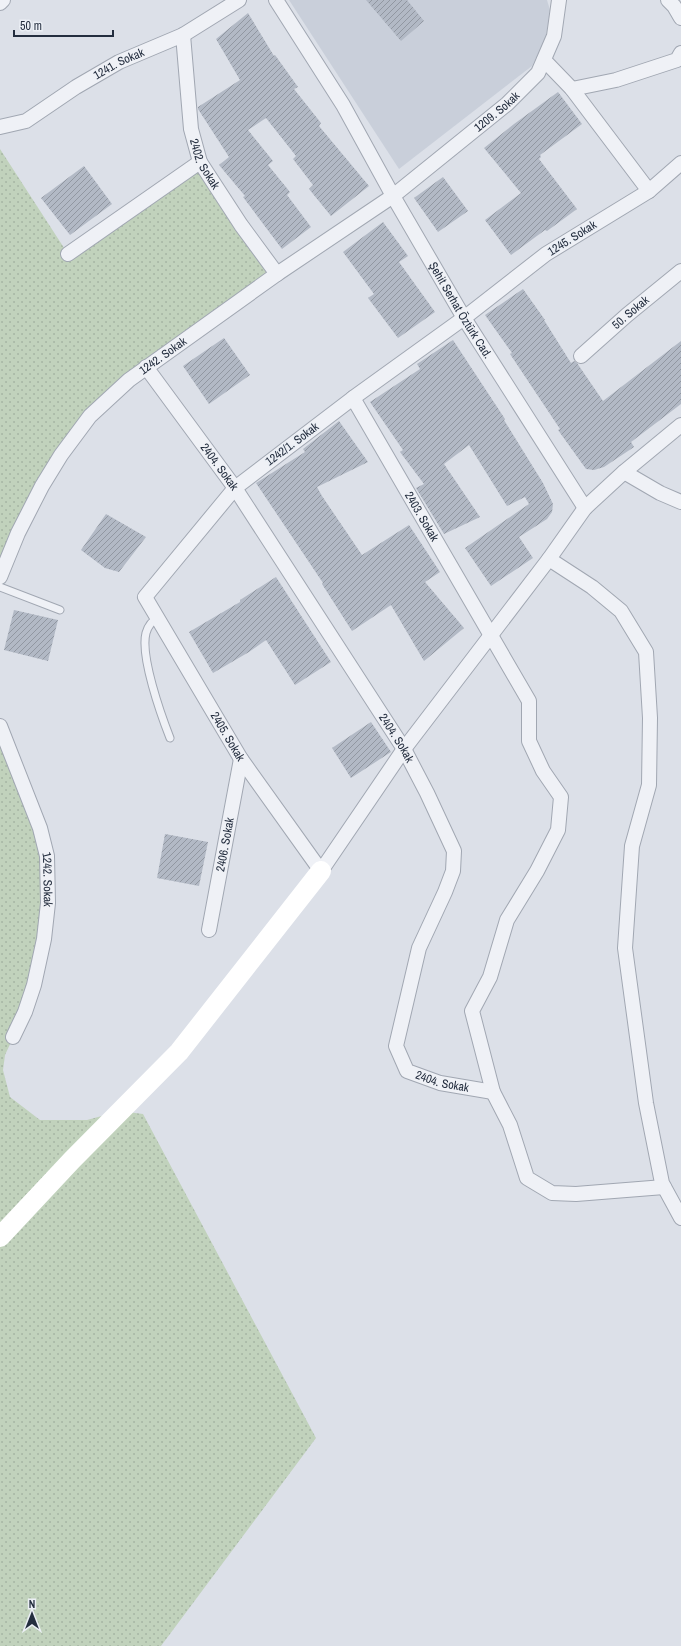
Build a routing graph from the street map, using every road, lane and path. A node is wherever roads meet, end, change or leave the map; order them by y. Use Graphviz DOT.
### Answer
graph roads {
  1 [pos="3,0"];
  2 [pos="239,0"];
  3 [pos="276,0"];
  4 [pos="559,0"];
  5 [pos="668,0"];
  6 [pos="0,3"];
  7 [pos="681,18"];
  8 [pos="183,35"];
  9 [pos="681,53"];
  10 [pos="544,60"];
  11 [pos="572,89"];
  12 [pos="0,127"];
  13 [pos="200,162"];
  14 [pos="681,163"];
  15 [pos="649,191"];
  16 [pos="393,196"];
  17 [pos="68,254"];
  18 [pos="681,271"];
  19 [pos="277,274"];
  20 [pos="464,318"];
  21 [pos="582,356"];
  22 [pos="146,368"];
  23 [pos="353,398"];
  24 [pos="681,425"];
  25 [pos="624,472"];
  26 [pos="234,488"];
  27 [pos="681,502"];
  28 [pos="585,508"];
  29 [pos="550,559"];
  30 [pos="0,577"];
  31 [pos="0,587"];
  32 [pos="145,596"];
  33 [pos="60,610"];
  34 [pos="163,616"];
  35 [pos="492,635"];
  36 [pos="0,726"];
  37 [pos="170,738"];
  38 [pos="404,749"];
  39 [pos="241,759"];
  40 [pos="321,871"];
  41 [pos="209,930"];
  42 [pos="13,1037"];
  43 [pos="493,1092"];
  44 [pos="664,1187"];
  45 [pos="681,1218"];
  46 [pos="0,1237"];
  1 -- 6 [label="street"];
  2 -- 8 [label="street, 1241. Sokak"];
  3 -- 16 [label="street, Şehit Serhat Öztürk Cad."];
  4 -- 10 [label="street, 1209. Sokak"];
  5 -- 7 [label="street"];
  8 -- 12 [label="street, 1241. Sokak"];
  8 -- 13 [label="street, 2402. Sokak"];
  9 -- 11 [label="street"];
  10 -- 11 [label="street"];
  10 -- 16 [label="street, 1209. Sokak"];
  11 -- 15 [label="street"];
  13 -- 17 [label="street"];
  13 -- 19 [label="street, 2402. Sokak"];
  14 -- 15 [label="street, 1245. Sokak"];
  15 -- 20 [label="street, 1245. Sokak"];
  16 -- 19 [label="street, 1242. Sokak"];
  16 -- 20 [label="street, Şehit Serhat Öztürk Cad."];
  18 -- 21 [label="street, 50. Sokak"];
  19 -- 22 [label="street, 1242. Sokak"];
  20 -- 23 [label="street, 1242/1. Sokak"];
  20 -- 28 [label="street, Şehit Serhat Öztürk Cad."];
  22 -- 26 [label="street, 2404. Sokak"];
  22 -- 30 [label="street, 1242. Sokak"];
  23 -- 26 [label="street, 1242/1. Sokak"];
  23 -- 35 [label="street, 2403. Sokak"];
  24 -- 25 [label="street"];
  25 -- 27 [label="street"];
  25 -- 28 [label="street"];
  26 -- 32 [label="street, 1242/1. Sokak"];
  26 -- 38 [label="street, 2404. Sokak"];
  28 -- 29 [label="street"];
  29 -- 35 [label="street"];
  29 -- 44 [label="street"];
  31 -- 33 [label="lane"];
  32 -- 39 [label="street, 2405. Sokak"];
  34 -- 37 [label="lane"];
  35 -- 38 [label="street"];
  35 -- 43 [label="street, 2403. Sokak"];
  36 -- 42 [label="street, 1242. Sokak"];
  38 -- 40 [label="street"];
  38 -- 43 [label="street, 2404. Sokak"];
  39 -- 40 [label="street, 2405. Sokak"];
  39 -- 41 [label="street, 2406. Sokak"];
  40 -- 46 [label="street"];
  43 -- 44 [label="street, 2403. Sokak"];
  44 -- 45 [label="street"];
}
